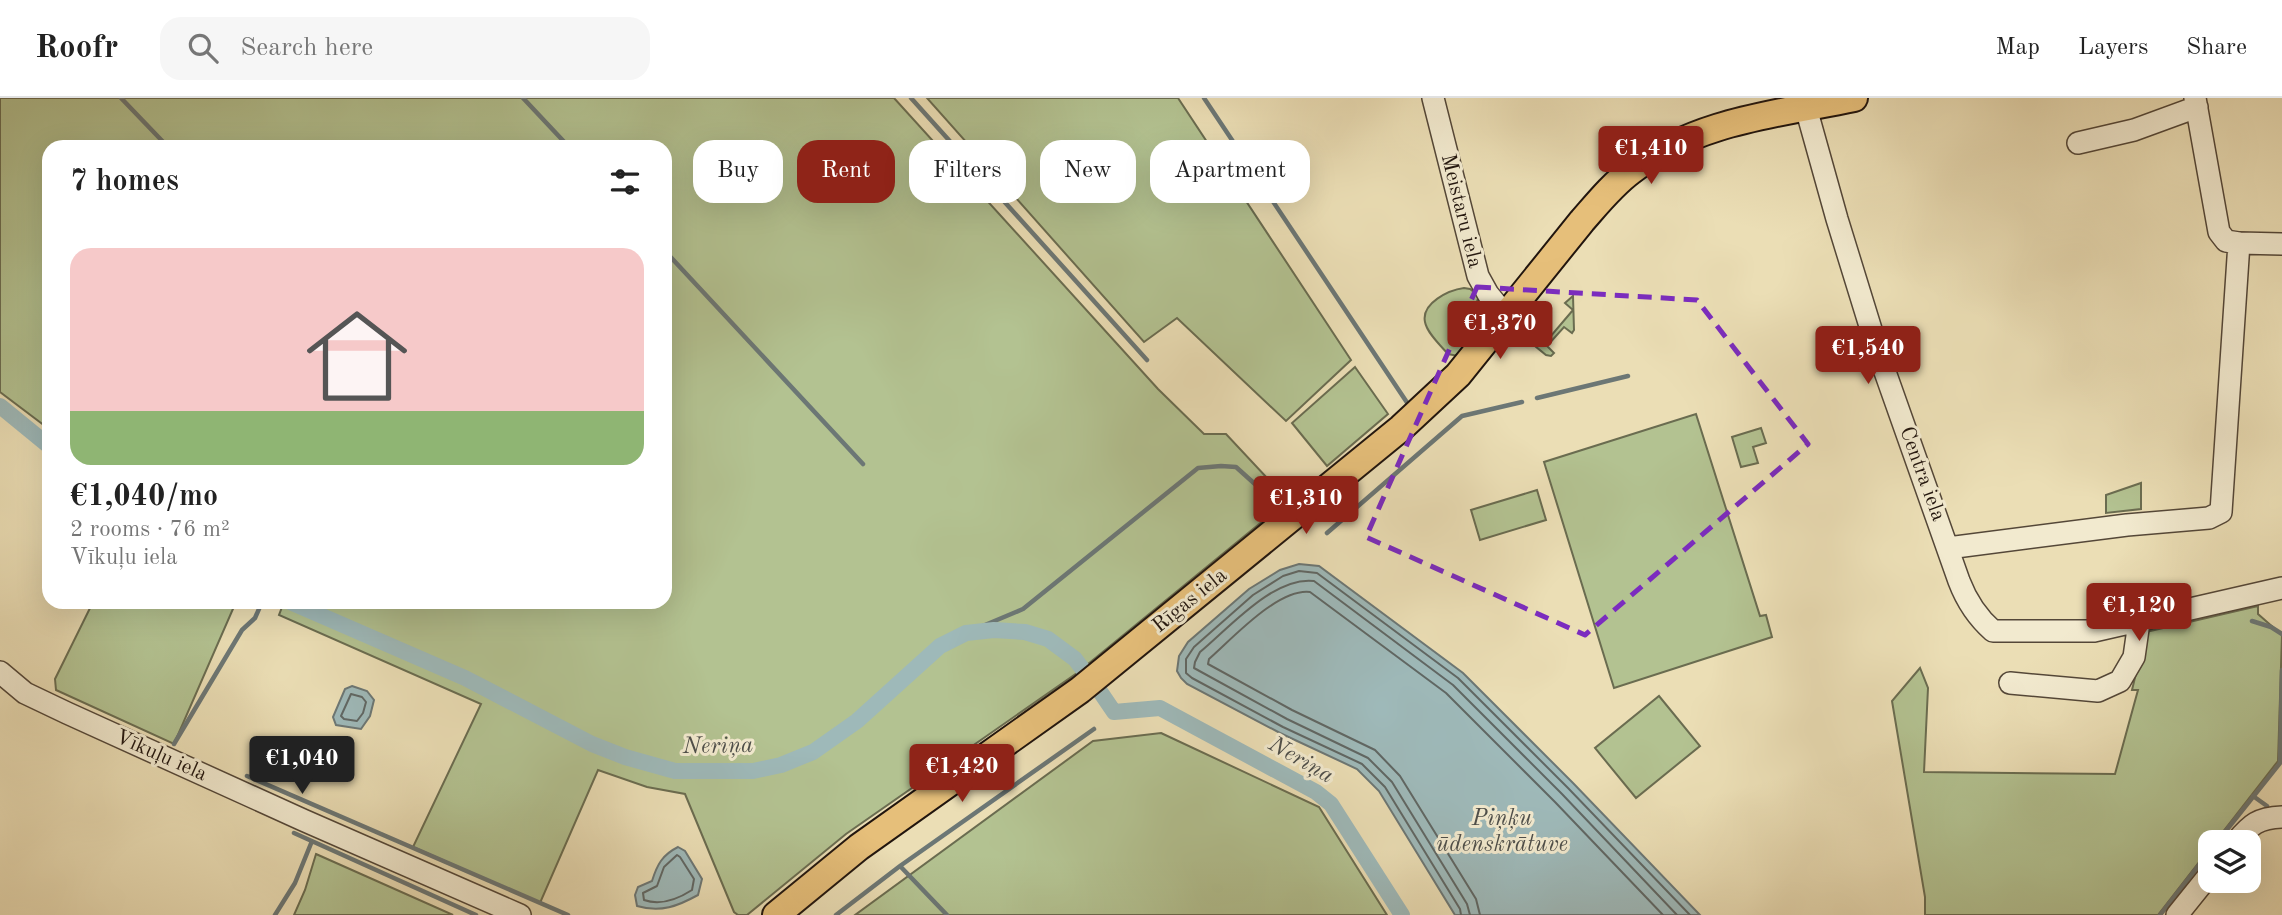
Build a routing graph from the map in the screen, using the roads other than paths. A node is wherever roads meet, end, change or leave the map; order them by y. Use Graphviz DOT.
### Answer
graph roads {
  1 [pos="1433,98"];
  2 [pos="1854,98"];
  3 [pos="2196,103"];
  4 [pos="1806,107"];
  5 [pos="2078,143"];
  6 [pos="2239,243"];
  7 [pos="2282,244"];
  8 [pos="1506,316"];
  9 [pos="1948,548"];
  10 [pos="2282,588"];
  11 [pos="2139,622"];
  12 [pos="0,671"];
  13 [pos="2010,683"];
  14 [pos="2282,817"];
  15 [pos="2246,830"];
  16 [pos="2198,889"];
  17 [pos="520,915"];
  18 [pos="776,915"];
  19 [pos="2177,915"];
  1 -- 8 [label="street, Meistaru iela"];
  2 -- 4 [label="main road, Rīgas iela"];
  3 -- 5 [label="street"];
  3 -- 6 [label="street"];
  4 -- 8 [label="main road, Rīgas iela"];
  4 -- 9 [label="street, Centra iela"];
  6 -- 7 [label="street"];
  6 -- 9 [label="street"];
  8 -- 18 [label="main road, Rīgas iela"];
  9 -- 11 [label="street, Centra iela"];
  10 -- 11 [label="street"];
  11 -- 13 [label="street"];
  12 -- 17 [label="street, Vīkuļu iela"];
  14 -- 15 [label="street"];
  16 -- 19 [label="street"];
}
